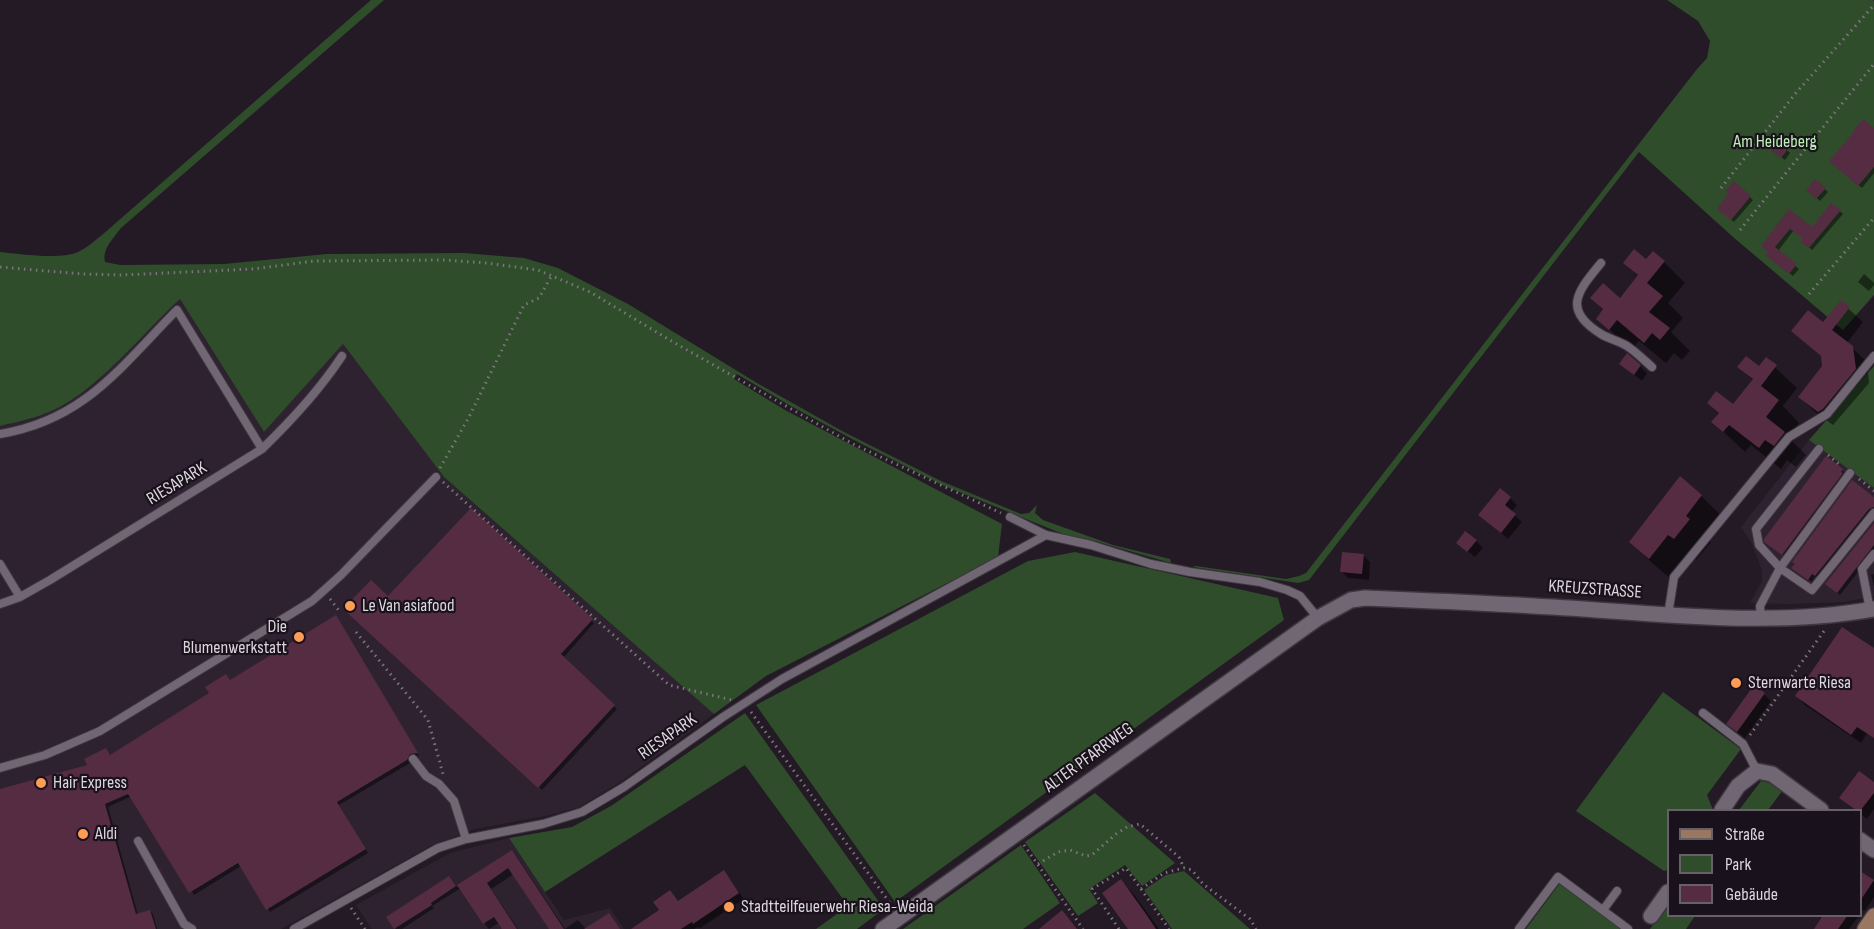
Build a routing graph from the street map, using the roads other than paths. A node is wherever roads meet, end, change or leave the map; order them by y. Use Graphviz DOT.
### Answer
graph roads {
  1 [pos="1600,263"];
  2 [pos="342,356"];
  3 [pos="1874,356"];
  4 [pos="1652,367"];
  5 [pos="0,434"];
  6 [pos="262,449"];
  7 [pos="1820,449"];
  8 [pos="1850,473"];
  9 [pos="436,477"];
  10 [pos="1874,513"];
  11 [pos="1010,517"];
  12 [pos="1046,535"];
  13 [pos="1874,554"];
  14 [pos="0,564"];
  15 [pos="1874,567"];
  16 [pos="1780,568"];
  17 [pos="1862,569"];
  18 [pos="20,597"];
  19 [pos="0,604"];
  20 [pos="1872,609"];
  21 [pos="1668,615"];
  22 [pos="1318,618"];
  23 [pos="1761,618"];
  24 [pos="1702,713"];
  25 [pos="413,759"];
  26 [pos="0,768"];
  27 [pos="1757,771"];
  28 [pos="1723,809"];
  29 [pos="1820,809"];
  30 [pos="466,839"];
  31 [pos="138,841"];
  32 [pos="1617,891"];
  33 [pos="1667,893"];
  34 [pos="1603,910"];
  35 [pos="1651,916"];
  36 [pos="1874,916"];
  37 [pos="192,929"];
  38 [pos="294,929"];
  39 [pos="883,929"];
  40 [pos="1519,929"];
  41 [pos="1629,929"];
  42 [pos="1865,929"];
  1 -- 4 [label="lane"];
  2 -- 6 [label="lane, RIESAPARK"];
  3 -- 21 [label="lane"];
  5 -- 6 [label="lane"];
  6 -- 18 [label="lane, RIESAPARK"];
  7 -- 16 [label="lane"];
  8 -- 16 [label="lane"];
  9 -- 26 [label="lane"];
  10 -- 16 [label="lane"];
  11 -- 12 [label="lane"];
  12 -- 22 [label="lane"];
  12 -- 30 [label="lane, RIESAPARK"];
  13 -- 17 [label="lane"];
  14 -- 18 [label="lane"];
  15 -- 17 [label="lane"];
  16 -- 23 [label="lane"];
  17 -- 20 [label="lane"];
  18 -- 19 [label="lane, RIESAPARK"];
  20 -- 23 [label="street, KREUZSTRASSE"];
  21 -- 22 [label="street, KREUZSTRASSE"];
  21 -- 23 [label="street, KREUZSTRASSE"];
  22 -- 39 [label="street, ALTER PFARRWEG"];
  24 -- 27 [label="lane"];
  25 -- 30 [label="lane"];
  27 -- 28 [label="street"];
  27 -- 29 [label="street"];
  30 -- 38 [label="lane, RIESAPARK"];
  31 -- 37 [label="lane"];
  32 -- 34 [label="lane"];
  33 -- 35 [label="street"];
  34 -- 40 [label="lane"];
  34 -- 41 [label="lane"];
  36 -- 42 [label="street"];
}
